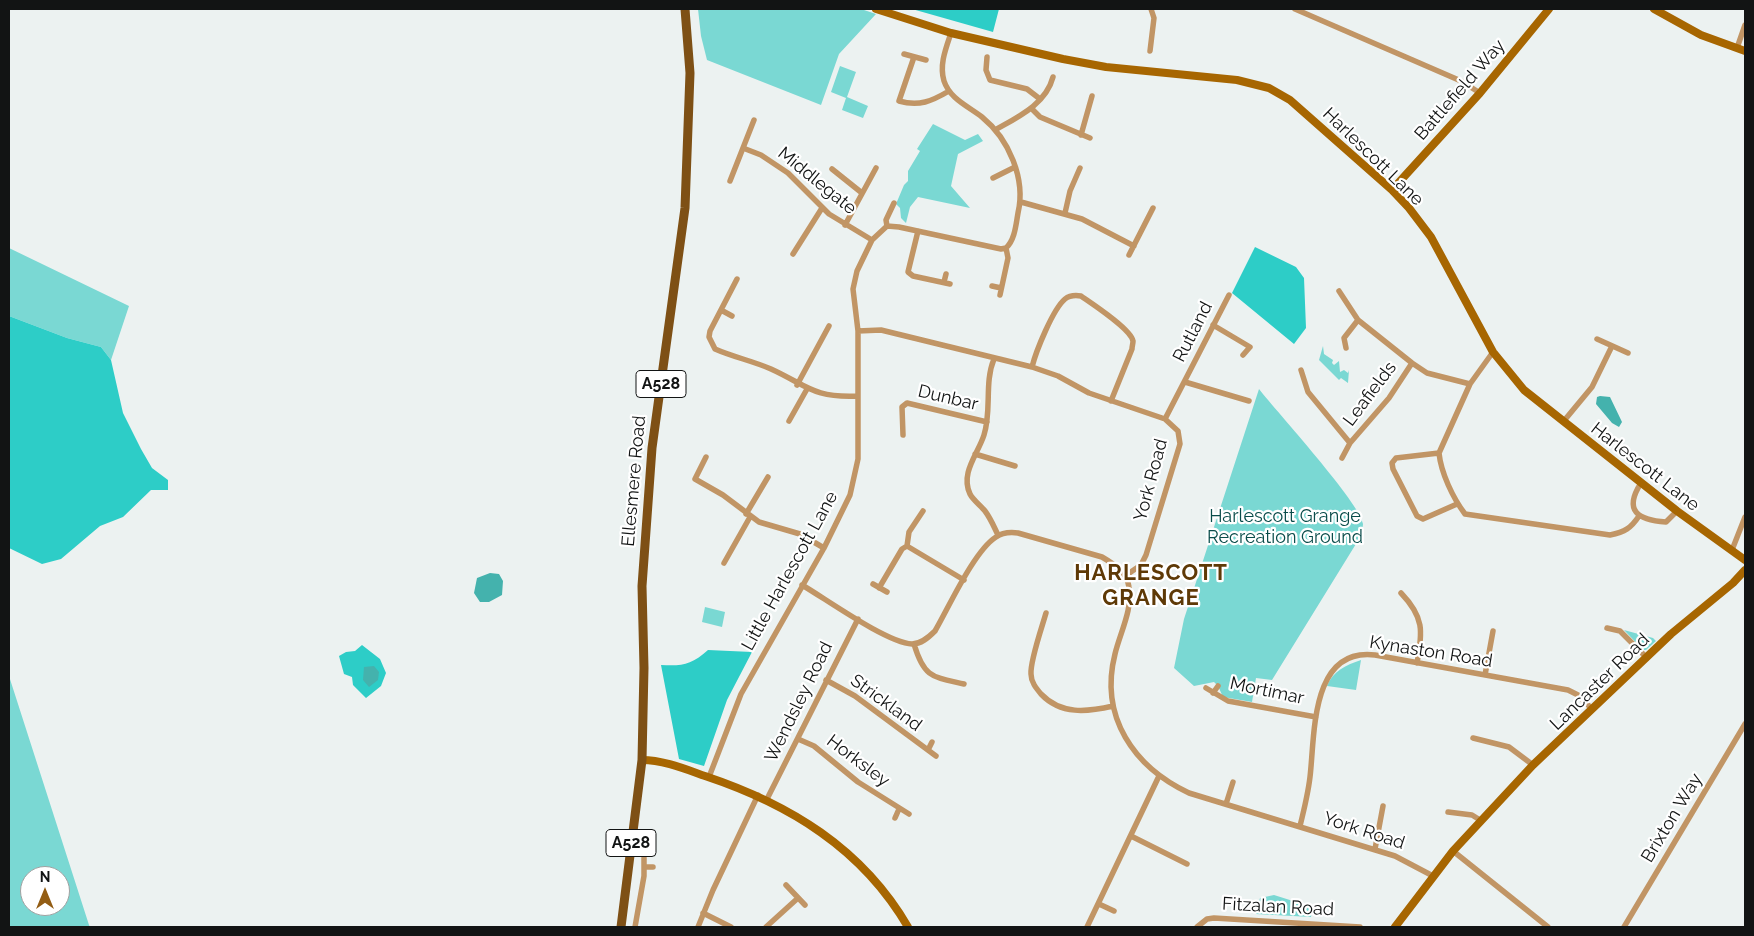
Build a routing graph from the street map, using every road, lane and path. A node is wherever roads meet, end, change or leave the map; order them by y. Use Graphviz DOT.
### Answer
graph roads {
  1 [pos="685,9"];
  2 [pos="876,9"];
  3 [pos="1151,9"];
  4 [pos="1295,9"];
  5 [pos="1549,9"];
  6 [pos="1654,9"];
  7 [pos="1302,10"];
  8 [pos="1745,25"];
  9 [pos="951,33"];
  10 [pos="1741,49"];
  11 [pos="1150,51"];
  12 [pos="904,54"];
  13 [pos="987,56"];
  14 [pos="914,57"];
  15 [pos="926,60"];
  16 [pos="1053,77"];
  17 [pos="948,91"];
  18 [pos="1480,93"];
  19 [pos="1092,96"];
  20 [pos="1040,99"];
  21 [pos="1032,108"];
  22 [pos="754,120"];
  23 [pos="995,130"];
  24 [pos="1082,135"];
  25 [pos="1090,138"];
  26 [pos="744,148"];
  27 [pos="1015,167"];
  28 [pos="876,168"];
  29 [pos="1080,168"];
  30 [pos="832,169"];
  31 [pos="993,178"];
  32 [pos="730,181"];
  33 [pos="1392,190"];
  34 [pos="862,193"];
  35 [pos="894,202"];
  36 [pos="1021,202"];
  37 [pos="822,208"];
  38 [pos="1153,208"];
  39 [pos="1065,213"];
  40 [pos="845,225"];
  41 [pos="887,226"];
  42 [pos="918,231"];
  43 [pos="872,240"];
  44 [pos="1134,246"];
  45 [pos="1006,248"];
  46 [pos="793,254"];
  47 [pos="1129,255"];
  48 [pos="946,274"];
  49 [pos="737,279"];
  50 [pos="992,286"];
  51 [pos="1001,288"];
  52 [pos="1339,291"];
  53 [pos="1000,295"];
  54 [pos="1229,295"];
  55 [pos="721,310"];
  56 [pos="732,316"];
  57 [pos="1358,320"];
  58 [pos="1213,325"];
  59 [pos="829,326"];
  60 [pos="858,331"];
  61 [pos="1597,338"];
  62 [pos="1612,346"];
  63 [pos="1346,348"];
  64 [pos="1493,352"];
  65 [pos="1628,353"];
  66 [pos="1243,356"];
  67 [pos="994,359"];
  68 [pos="1412,363"];
  69 [pos="1032,367"];
  70 [pos="1301,370"];
  71 [pos="1185,382"];
  72 [pos="798,384"];
  73 [pos="1470,384"];
  74 [pos="808,389"];
  75 [pos="858,396"];
  76 [pos="1111,401"];
  77 [pos="1249,401"];
  78 [pos="1165,419"];
  79 [pos="789,421"];
  80 [pos="987,422"];
  81 [pos="1563,422"];
  82 [pos="903,435"];
  83 [pos="1350,443"];
  84 [pos="1439,453"];
  85 [pos="975,454"];
  86 [pos="706,457"];
  87 [pos="1342,458"];
  88 [pos="1015,466"];
  89 [pos="768,477"];
  90 [pos="1641,483"];
  91 [pos="1458,504"];
  92 [pos="923,511"];
  93 [pos="1677,512"];
  94 [pos="748,515"];
  95 [pos="1639,516"];
  96 [pos="1745,517"];
  97 [pos="998,536"];
  98 [pos="907,546"];
  99 [pos="824,548"];
  100 [pos="1732,550"];
  101 [pos="1745,560"];
  102 [pos="724,563"];
  103 [pos="1745,570"];
  104 [pos="1125,576"];
  105 [pos="964,580"];
  106 [pos="872,584"];
  107 [pos="802,585"];
  108 [pos="879,588"];
  109 [pos="887,592"];
  110 [pos="1401,592"];
  111 [pos="1046,613"];
  112 [pos="858,619"];
  113 [pos="1607,628"];
  114 [pos="1493,631"];
  115 [pos="914,644"];
  116 [pos="1647,658"];
  117 [pos="1417,663"];
  118 [pos="1485,675"];
  119 [pos="826,680"];
  120 [pos="964,684"];
  121 [pos="1218,686"];
  122 [pos="1206,688"];
  123 [pos="1213,693"];
  124 [pos="1113,706"];
  125 [pos="1592,709"];
  126 [pos="1316,717"];
  127 [pos="1745,724"];
  128 [pos="1473,738"];
  129 [pos="798,739"];
  130 [pos="932,742"];
  131 [pos="928,750"];
  132 [pos="936,756"];
  133 [pos="642,760"];
  134 [pos="1534,765"];
  135 [pos="1159,776"];
  136 [pos="709,777"];
  137 [pos="1233,782"];
  138 [pos="758,795"];
  139 [pos="767,799"];
  140 [pos="1226,804"];
  141 [pos="1383,806"];
  142 [pos="899,809"];
  143 [pos="1448,812"];
  144 [pos="909,814"];
  145 [pos="895,818"];
  146 [pos="1480,820"];
  147 [pos="1300,826"];
  148 [pos="1131,836"];
  149 [pos="1375,849"];
  150 [pos="1453,851"];
  151 [pos="644,858"];
  152 [pos="1187,864"];
  153 [pos="645,867"];
  154 [pos="653,867"];
  155 [pos="1432,876"];
  156 [pos="786,885"];
  157 [pos="798,898"];
  158 [pos="1099,904"];
  159 [pos="805,905"];
  160 [pos="1114,911"];
  161 [pos="703,913"];
  162 [pos="621,927"];
  163 [pos="635,927"];
  164 [pos="698,927"];
  165 [pos="731,927"];
  166 [pos="766,927"];
  167 [pos="908,927"];
  168 [pos="1088,927"];
  169 [pos="1197,927"];
  170 [pos="1360,927"];
  171 [pos="1395,927"];
  172 [pos="1548,927"];
  173 [pos="1624,927"];
  1 -- 133 [label="main road, Ellesmere Road / A528"];
  2 -- 9 [label="street, Harlescott Lane"];
  3 -- 11 [label="street"];
  4 -- 7 [label="street"];
  5 -- 18 [label="street, Battlefield Way"];
  6 -- 10 [label="street"];
  7 -- 18 [label="street"];
  8 -- 10 [label="street"];
  9 -- 17 [label="street"];
  9 -- 33 [label="street, Harlescott Lane"];
  12 -- 14 [label="street"];
  13 -- 20 [label="street"];
  14 -- 15 [label="street"];
  14 -- 17 [label="street"];
  16 -- 20 [label="street"];
  17 -- 23 [label="street"];
  18 -- 33 [label="street, Battlefield Way"];
  19 -- 24 [label="street"];
  20 -- 21 [label="street"];
  21 -- 23 [label="street"];
  21 -- 24 [label="street"];
  22 -- 26 [label="street"];
  23 -- 27 [label="street"];
  24 -- 25 [label="street"];
  26 -- 32 [label="street"];
  26 -- 37 [label="street, Middlegate"];
  27 -- 31 [label="street"];
  27 -- 36 [label="street"];
  28 -- 34 [label="street"];
  29 -- 39 [label="street"];
  30 -- 34 [label="street"];
  33 -- 64 [label="street, Harlescott Lane"];
  34 -- 40 [label="street"];
  35 -- 41 [label="street"];
  36 -- 39 [label="street"];
  36 -- 45 [label="street"];
  37 -- 40 [label="street, Middlegate"];
  37 -- 46 [label="street"];
  38 -- 44 [label="street"];
  39 -- 44 [label="street"];
  40 -- 43 [label="street, Middlegate"];
  41 -- 42 [label="street"];
  41 -- 43 [label="street, Little Harlescott Lane"];
  42 -- 45 [label="street"];
  42 -- 48 [label="street"];
  43 -- 60 [label="street, Little Harlescott Lane"];
  44 -- 47 [label="street"];
  45 -- 51 [label="street"];
  49 -- 55 [label="street"];
  50 -- 51 [label="street"];
  51 -- 53 [label="street"];
  52 -- 57 [label="street"];
  54 -- 58 [label="street, Rutland"];
  55 -- 56 [label="street"];
  55 -- 72 [label="street"];
  57 -- 63 [label="street"];
  57 -- 68 [label="street"];
  58 -- 66 [label="street"];
  58 -- 71 [label="street, Rutland"];
  59 -- 72 [label="street"];
  60 -- 67 [label="street, York Road"];
  60 -- 75 [label="street, Little Harlescott Lane"];
  61 -- 62 [label="street"];
  62 -- 65 [label="street"];
  62 -- 81 [label="street"];
  64 -- 73 [label="street"];
  64 -- 81 [label="street, Harlescott Lane"];
  67 -- 69 [label="street, York Road"];
  67 -- 80 [label="street"];
  68 -- 73 [label="street"];
  68 -- 83 [label="street, Leafields"];
  69 -- 76 [label="street, York Road"];
  69 -- 76 [label="street"];
  70 -- 83 [label="street, Leafields"];
  71 -- 77 [label="street, Rutland"];
  71 -- 78 [label="street, Rutland"];
  72 -- 74 [label="street"];
  73 -- 84 [label="street"];
  74 -- 75 [label="street"];
  74 -- 79 [label="street"];
  75 -- 99 [label="street, Little Harlescott Lane"];
  76 -- 78 [label="street, York Road"];
  78 -- 104 [label="street, York Road"];
  80 -- 82 [label="street, Dunbar"];
  80 -- 85 [label="street"];
  81 -- 90 [label="street, Harlescott Lane"];
  83 -- 87 [label="street, Leafields"];
  84 -- 91 [label="street"];
  84 -- 91 [label="street"];
  85 -- 88 [label="street"];
  85 -- 97 [label="street"];
  86 -- 94 [label="street"];
  89 -- 94 [label="street"];
  90 -- 93 [label="street, Harlescott Lane"];
  90 -- 95 [label="street"];
  91 -- 95 [label="street"];
  92 -- 98 [label="street"];
  93 -- 95 [label="street"];
  93 -- 100 [label="street, Harlescott Lane"];
  94 -- 99 [label="street"];
  94 -- 102 [label="street"];
  96 -- 100 [label="street"];
  97 -- 104 [label="street"];
  97 -- 105 [label="street"];
  98 -- 105 [label="street"];
  98 -- 108 [label="street"];
  99 -- 107 [label="street, Little Harlescott Lane"];
  100 -- 101 [label="street, Harlescott Lane"];
  103 -- 116 [label="street, Lancaster Road"];
  104 -- 124 [label="street, York Road"];
  105 -- 115 [label="street"];
  106 -- 108 [label="street"];
  107 -- 112 [label="street"];
  107 -- 136 [label="street, Little Harlescott Lane"];
  108 -- 109 [label="street"];
  110 -- 117 [label="street"];
  111 -- 124 [label="street"];
  112 -- 115 [label="street"];
  112 -- 119 [label="street, Wendsley Road"];
  113 -- 116 [label="street"];
  114 -- 118 [label="street"];
  115 -- 120 [label="street"];
  116 -- 125 [label="street, Lancaster Road"];
  117 -- 118 [label="street, Kynaston Road"];
  117 -- 126 [label="street, Kynaston Road"];
  118 -- 125 [label="street, Kynaston Road"];
  119 -- 129 [label="street, Wendsley Road"];
  119 -- 131 [label="street, Strickland"];
  121 -- 123 [label="street, Mortimar"];
  122 -- 123 [label="street, Mortimar"];
  123 -- 126 [label="street, Mortimar"];
  124 -- 135 [label="street, York Road"];
  125 -- 134 [label="street, Lancaster Road"];
  126 -- 147 [label="street, Kynaston Road"];
  127 -- 173 [label="street, Brixton Way"];
  128 -- 134 [label="street"];
  129 -- 139 [label="street, Wendsley Road"];
  129 -- 142 [label="street, Horksley"];
  130 -- 131 [label="street, Strickland"];
  131 -- 132 [label="street, Strickland"];
  133 -- 136 [label="street"];
  133 -- 162 [label="main road, Ellesmere Road / A528"];
  134 -- 146 [label="street, Lancaster Road"];
  135 -- 140 [label="street, York Road"];
  135 -- 148 [label="street"];
  136 -- 138 [label="street"];
  137 -- 140 [label="street"];
  138 -- 139 [label="street"];
  138 -- 161 [label="street"];
  139 -- 167 [label="street"];
  140 -- 147 [label="street, York Road"];
  141 -- 149 [label="street"];
  142 -- 144 [label="street, Horksley"];
  142 -- 145 [label="street, Horksley"];
  143 -- 146 [label="street"];
  146 -- 150 [label="street, Lancaster Road"];
  147 -- 149 [label="street, York Road"];
  148 -- 152 [label="street"];
  148 -- 158 [label="street"];
  149 -- 155 [label="street, York Road"];
  150 -- 155 [label="street, Lancaster Road"];
  150 -- 172 [label="street"];
  151 -- 153 [label="street"];
  153 -- 154 [label="street"];
  153 -- 163 [label="street"];
  155 -- 171 [label="street, Lancaster Road"];
  156 -- 157 [label="street"];
  157 -- 159 [label="street"];
  157 -- 166 [label="street"];
  158 -- 160 [label="street"];
  158 -- 168 [label="street"];
  161 -- 164 [label="street"];
  161 -- 165 [label="street"];
  169 -- 170 [label="street, Fitzalan Road"];
}
